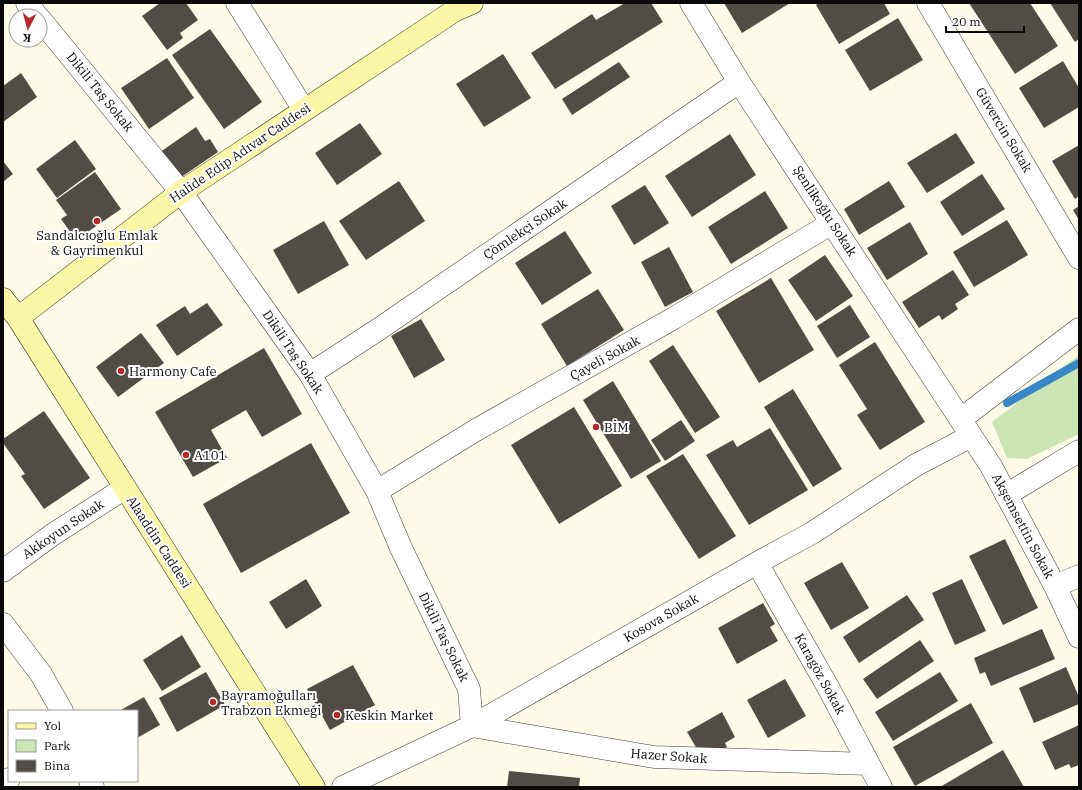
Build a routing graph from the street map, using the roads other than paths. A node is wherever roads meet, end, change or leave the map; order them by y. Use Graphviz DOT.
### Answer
graph roads {
  1 [pos="237,3"];
  2 [pos="691,3"];
  3 [pos="928,3"];
  4 [pos="458,6"];
  5 [pos="48,29"];
  6 [pos="739,82"];
  7 [pos="304,110"];
  8 [pos="181,192"];
  9 [pos="832,223"];
  10 [pos="1079,258"];
  11 [pos="3,299"];
  12 [pos="18,318"];
  13 [pos="1079,329"];
  14 [pos="310,374"];
  15 [pos="966,427"];
  16 [pos="1079,451"];
  17 [pos="125,488"];
  18 [pos="377,491"];
  19 [pos="1006,495"];
  20 [pos="757,563"];
  21 [pos="3,571"];
  22 [pos="1079,576"];
  23 [pos="1055,586"];
  24 [pos="3,624"];
  25 [pos="1079,636"];
  26 [pos="61,710"];
  27 [pos="472,726"];
  28 [pos="868,764"];
  29 [pos="310,786"];
  30 [pos="343,787"];
  31 [pos="881,787"];
  1 -- 7 [label="street"];
  2 -- 6 [label="street, Şenlikoğlu Sokak"];
  3 -- 10 [label="street, Güvercin Sokak"];
  4 -- 7 [label="street, Halide Edip Adıvar Caddesi"];
  5 -- 8 [label="street, Dikili Taş Sokak"];
  6 -- 9 [label="street, Şenlikoğlu Sokak"];
  6 -- 14 [label="street, Çömlekçi Sokak"];
  7 -- 8 [label="street, Halide Edip Adıvar Caddesi"];
  8 -- 12 [label="street, Halide Edip Adıvar Caddesi"];
  8 -- 14 [label="street, Dikili Taş Sokak"];
  9 -- 15 [label="street, Şenlikoğlu Sokak"];
  9 -- 18 [label="street, Çayeli Sokak"];
  11 -- 12 [label="street, Alaaddin Caddesi"];
  12 -- 17 [label="street, Alaaddin Caddesi"];
  13 -- 15 [label="street, Kosova Sokak"];
  14 -- 18 [label="street, Dikili Taş Sokak"];
  15 -- 19 [label="street, Akşemsettin Sokak"];
  15 -- 20 [label="street, Kosova Sokak"];
  16 -- 19 [label="street"];
  17 -- 21 [label="street, Akkoyun Sokak"];
  17 -- 29 [label="street, Alaaddin Caddesi"];
  18 -- 27 [label="street, Dikili Taş Sokak"];
  19 -- 23 [label="street, Akşemsettin Sokak"];
  20 -- 27 [label="street, Kosova Sokak"];
  20 -- 28 [label="street, Karagöz Sokak"];
  22 -- 23 [label="street"];
  23 -- 25 [label="street, Akşemsettin Sokak"];
  24 -- 26 [label="street"];
  27 -- 28 [label="street, Hazer Sokak"];
  27 -- 30 [label="street, Kosova Sokak"];
  28 -- 31 [label="street, Karagöz Sokak"];
}
